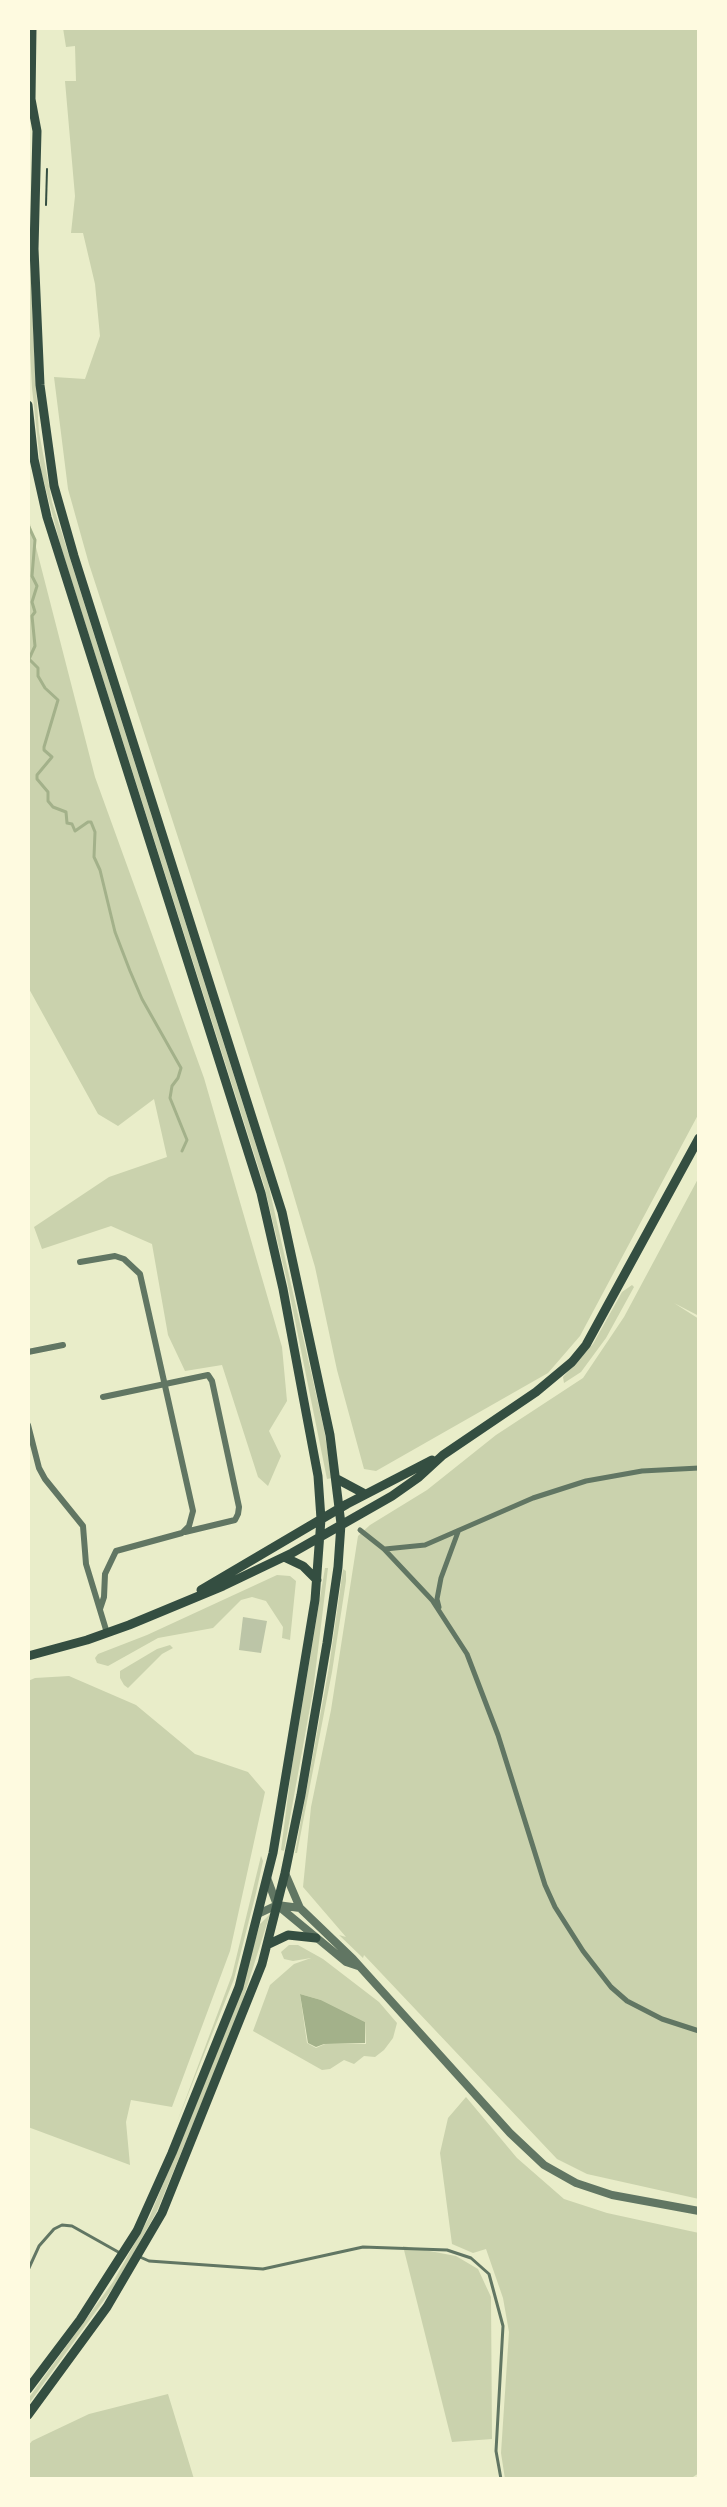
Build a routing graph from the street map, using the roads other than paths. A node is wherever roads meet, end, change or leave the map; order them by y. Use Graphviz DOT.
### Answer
graph roads {
  1 [pos="32,28"];
  2 [pos="30,99"];
  3 [pos="28,114"];
  4 [pos="28,405"];
  5 [pos="699,1138"];
  6 [pos="80,1262"];
  7 [pos="63,1345"];
  8 [pos="28,1352"];
  9 [pos="165,1384"];
  10 [pos="103,1397"];
  11 [pos="28,1425"];
  12 [pos="443,1455"];
  13 [pos="699,1468"];
  14 [pos="337,1479"];
  15 [pos="365,1494"];
  16 [pos="341,1508"];
  17 [pos="321,1519"];
  18 [pos="341,1524"];
  19 [pos="360,1530"];
  20 [pos="458,1531"];
  21 [pos="182,1533"];
  22 [pos="321,1535"];
  23 [pos="384,1549"];
  24 [pos="284,1557"];
  25 [pos="317,1580"];
  26 [pos="178,1604"];
  27 [pos="100,1609"];
  28 [pos="440,1612"];
  29 [pos="107,1633"];
  30 [pos="28,1656"];
  31 [pos="285,1873"];
  32 [pos="267,1878"];
  33 [pos="277,1905"];
  34 [pos="300,1908"];
  35 [pos="258,1914"];
  36 [pos="316,1938"];
  37 [pos="269,1944"];
  38 [pos="358,1966"];
  39 [pos="699,2031"];
  40 [pos="699,2211"];
  41 [pos="123,2254"];
  42 [pos="139,2256"];
  43 [pos="28,2270"];
  44 [pos="28,2389"];
  45 [pos="28,2415"];
  46 [pos="501,2479"];
  1 -- 2 [label="main road"];
  2 -- 3 [label="main road"];
  2 -- 14 [label="main road"];
  4 -- 17 [label="main road"];
  5 -- 12 [label="main road"];
  6 -- 9 [label="street"];
  7 -- 8 [label="street"];
  9 -- 10 [label="street"];
  9 -- 21 [label="street"];
  9 -- 21 [label="street"];
  11 -- 27 [label="street"];
  12 -- 15 [label="main road"];
  12 -- 18 [label="main road"];
  13 -- 20 [label="street"];
  14 -- 15 [label="main road"];
  14 -- 16 [label="main road"];
  15 -- 16 [label="main road"];
  16 -- 17 [label="main road"];
  16 -- 18 [label="main road"];
  17 -- 22 [label="main road"];
  17 -- 26 [label="main road"];
  18 -- 22 [label="main road"];
  18 -- 31 [label="main road"];
  19 -- 23 [label="street"];
  20 -- 23 [label="street"];
  20 -- 28 [label="street"];
  21 -- 27 [label="street"];
  22 -- 24 [label="main road"];
  22 -- 25 [label="main road"];
  23 -- 28 [label="street"];
  24 -- 25 [label="main road"];
  24 -- 26 [label="main road"];
  25 -- 32 [label="main road"];
  26 -- 29 [label="main road"];
  27 -- 29 [label="street"];
  28 -- 39 [label="street"];
  29 -- 30 [label="main road"];
  31 -- 33 [label="main road"];
  31 -- 34 [label="street"];
  32 -- 33 [label="street"];
  32 -- 35 [label="main road"];
  33 -- 34 [label="street"];
  33 -- 35 [label="street"];
  33 -- 36 [label="street"];
  33 -- 37 [label="main road"];
  34 -- 38 [label="street"];
  35 -- 41 [label="main road"];
  36 -- 37 [label="main road"];
  36 -- 38 [label="street"];
  37 -- 42 [label="main road"];
  38 -- 40 [label="street"];
  41 -- 43 [label="lane"];
  41 -- 44 [label="main road"];
  42 -- 45 [label="main road"];
  42 -- 46 [label="lane"];
}
